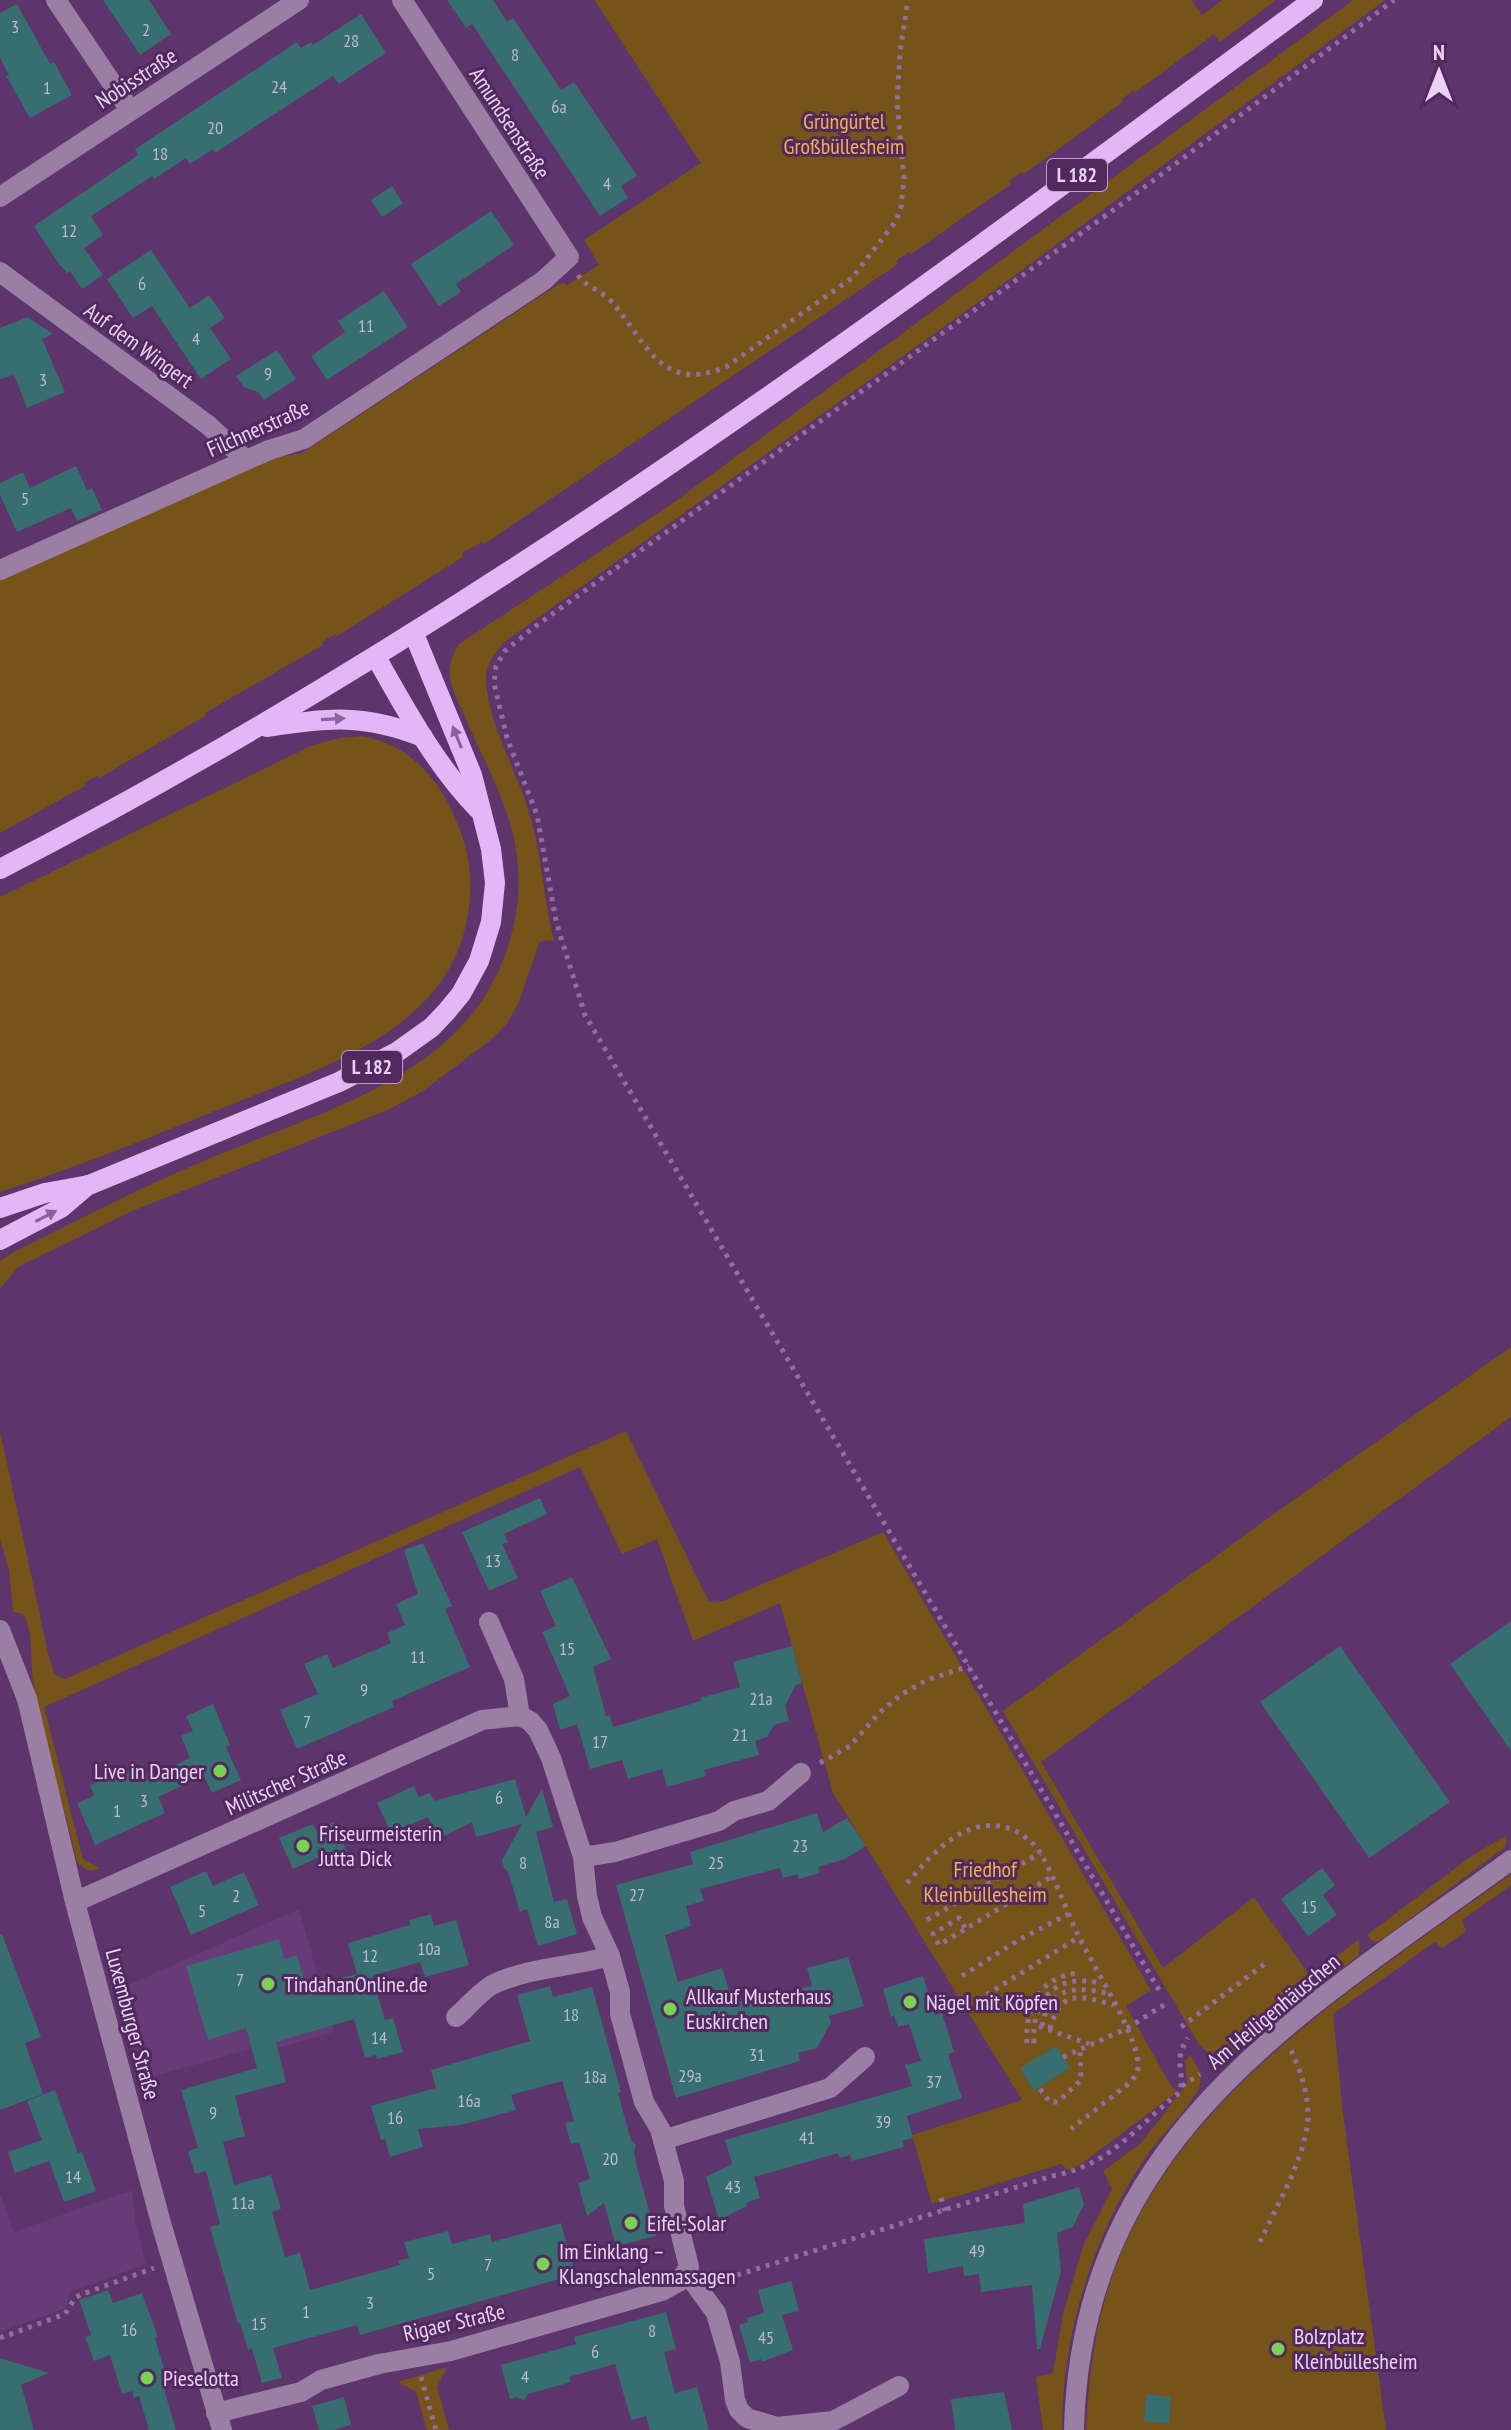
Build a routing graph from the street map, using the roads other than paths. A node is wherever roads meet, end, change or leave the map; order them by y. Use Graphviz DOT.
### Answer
graph roads {
  1 [pos="56,0"];
  2 [pos="299,0"];
  3 [pos="402,0"];
  4 [pos="1313,0"];
  5 [pos="130,110"];
  6 [pos="0,197"];
  7 [pos="562,263"];
  8 [pos="0,272"];
  9 [pos="246,460"];
  10 [pos="4,560"];
  11 [pos="414,634"];
  12 [pos="376,657"];
  13 [pos="255,729"];
  14 [pos="423,737"];
  15 [pos="480,811"];
  16 [pos="0,869"];
  17 [pos="89,1185"];
  18 [pos="0,1208"];
  19 [pos="0,1240"];
  20 [pos="489,1622"];
  21 [pos="0,1630"];
  22 [pos="520,1716"];
  23 [pos="801,1773"];
  24 [pos="583,1857"];
  25 [pos="1511,1860"];
  26 [pos="75,1902"];
  27 [pos="610,1956"];
  28 [pos="456,2017"];
  29 [pos="865,2057"];
  30 [pos="663,2140"];
  31 [pos="688,2267"];
  32 [pos="899,2386"];
  33 [pos="219,2422"];
  34 [pos="1074,2430"];
  1 -- 5 [label="street"];
  2 -- 5 [label="street, Nobisstraße"];
  3 -- 7 [label="street, Amundsenstraße"];
  4 -- 11 [label="main road, L 182"];
  5 -- 6 [label="street, Nobisstraße"];
  7 -- 9 [label="street, Filchnerstraße"];
  8 -- 9 [label="street, Auf dem Wingert"];
  9 -- 10 [label="street, Filchnerstraße"];
  11 -- 12 [label="main road, L 182"];
  15 -- 11 [label="main road, L 182, one-way"];
  12 -- 13 [label="main road, L 182"];
  12 -- 14 [label="main road, L 182"];
  13 -- 14 [label="main road, L 182, one-way"];
  13 -- 16 [label="main road, L 182"];
  14 -- 15 [label="main road, L 182"];
  15 -- 17 [label="main road, L 182"];
  17 -- 18 [label="main road, L 182"];
  19 -- 17 [label="main road, L 182, one-way"];
  20 -- 22 [label="street"];
  21 -- 26 [label="street, Luxemburger Straße"];
  22 -- 24 [label="street"];
  22 -- 26 [label="street, Militscher Straße"];
  23 -- 24 [label="street"];
  24 -- 27 [label="street"];
  25 -- 34 [label="street, Am Heiligenhäuschen"];
  26 -- 33 [label="street, Luxemburger Straße"];
  27 -- 28 [label="street"];
  27 -- 30 [label="street"];
  29 -- 30 [label="street"];
  30 -- 31 [label="street"];
  31 -- 32 [label="street"];
  31 -- 33 [label="street, Rigaer Straße"];
}
